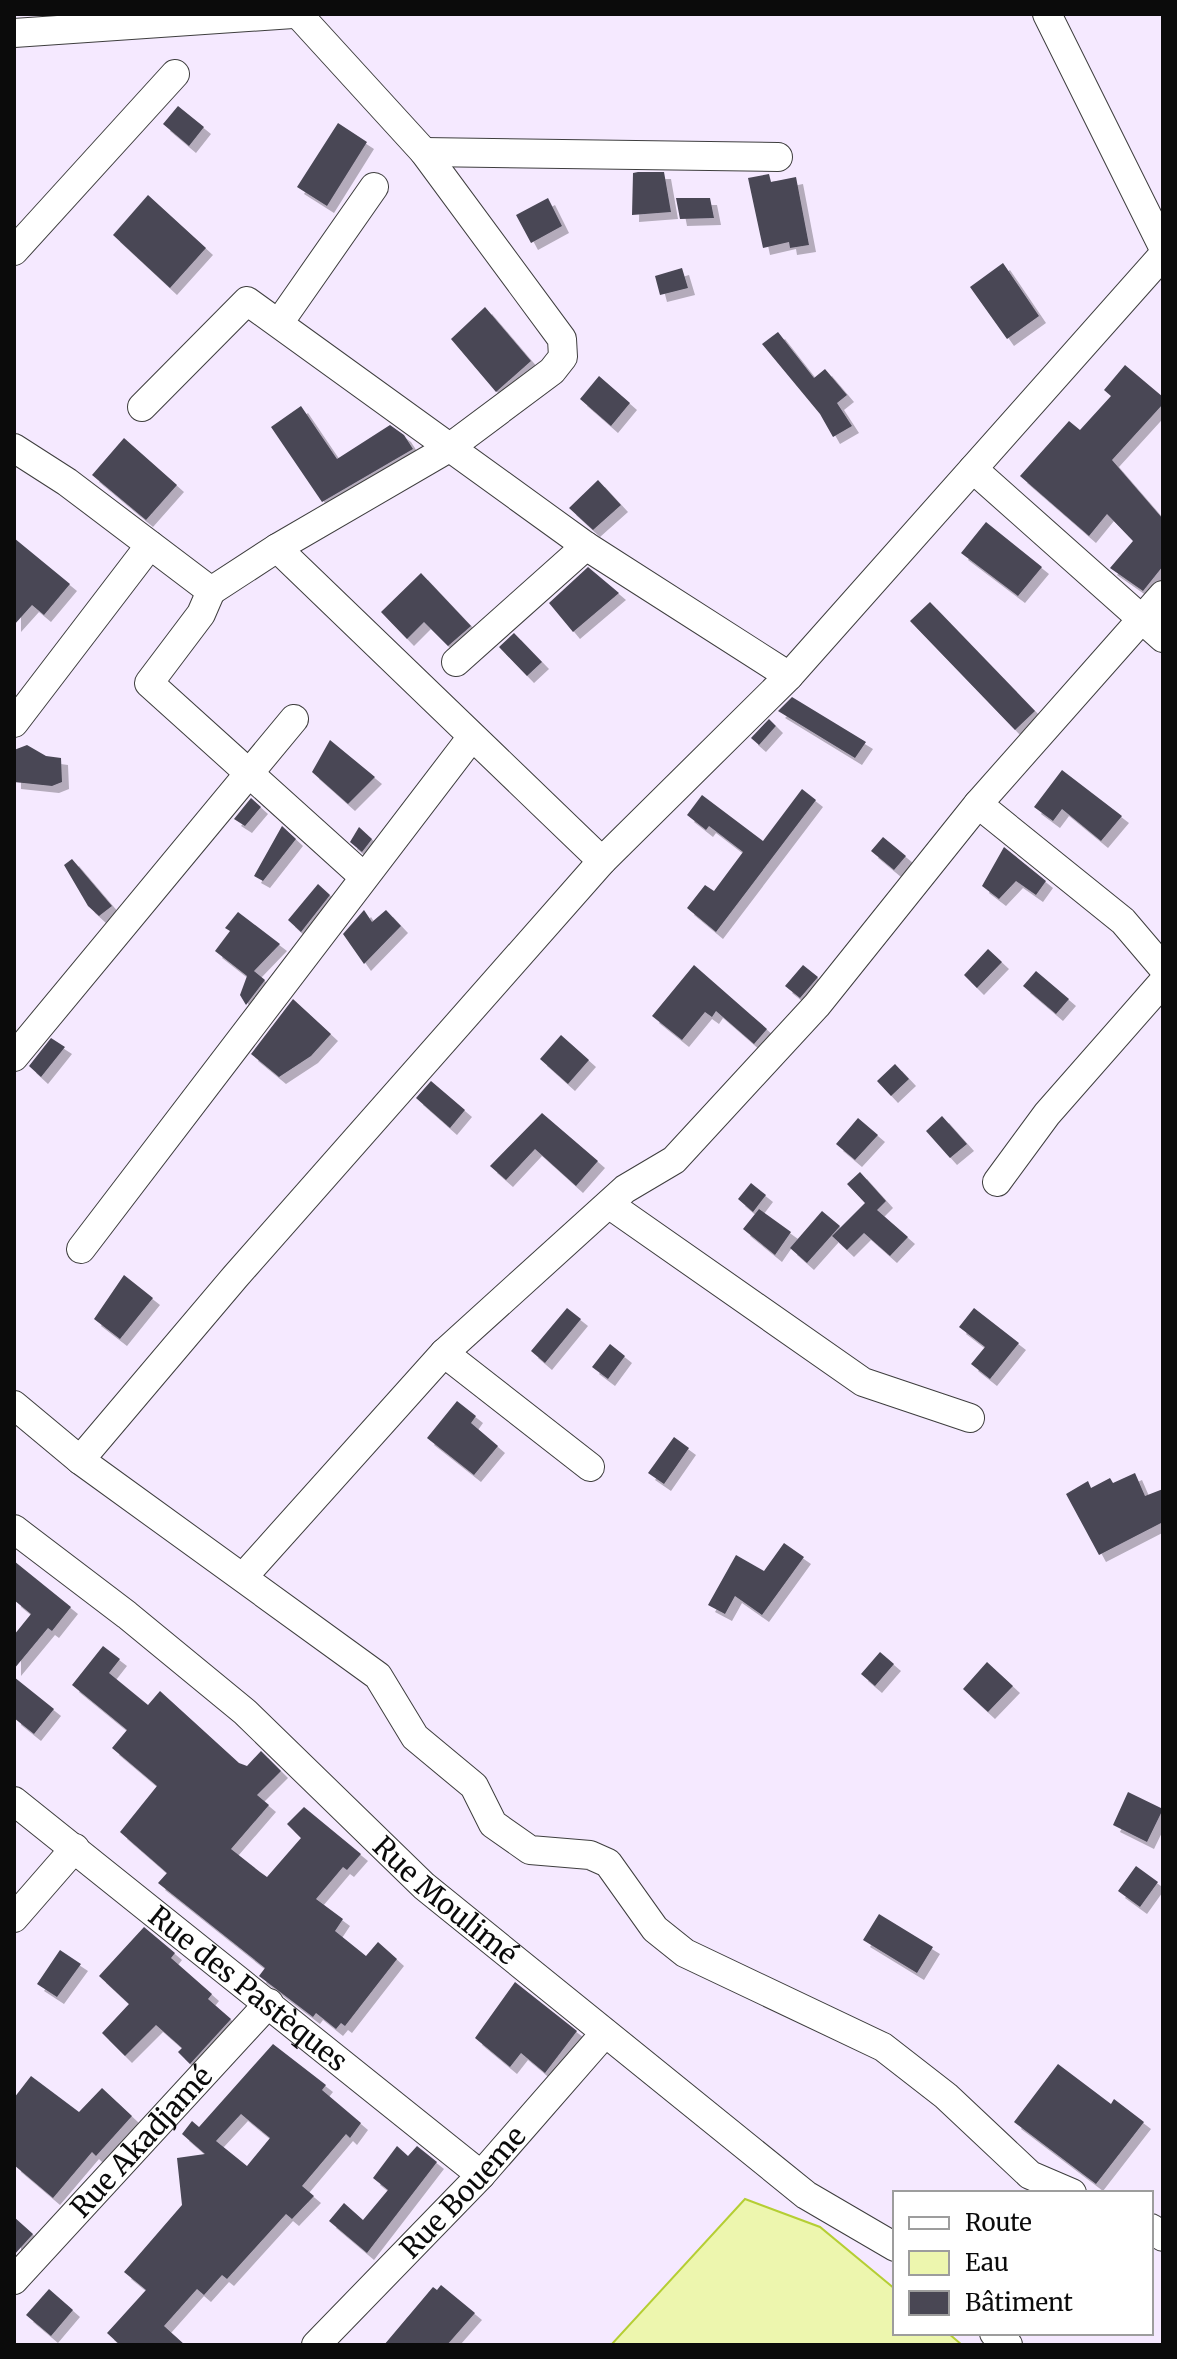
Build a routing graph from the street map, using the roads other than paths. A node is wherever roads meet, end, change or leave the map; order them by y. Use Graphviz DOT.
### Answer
graph roads {
  1 [pos="296,14"];
  2 [pos="1047,14"];
  3 [pos="130,19"];
  4 [pos="14,33"];
  5 [pos="175,74"];
  6 [pos="424,152"];
  7 [pos="778,157"];
  8 [pos="374,187"];
  9 [pos="1163,247"];
  10 [pos="14,251"];
  11 [pos="1163,255"];
  12 [pos="279,323"];
  13 [pos="142,407"];
  14 [pos="14,448"];
  15 [pos="449,448"];
  16 [pos="973,469"];
  17 [pos="150,545"];
  18 [pos="586,546"];
  19 [pos="277,548"];
  20 [pos="211,591"];
  21 [pos="1163,595"];
  22 [pos="1139,619"];
  23 [pos="1163,638"];
  24 [pos="456,662"];
  25 [pos="789,676"];
  26 [pos="294,719"];
  27 [pos="14,723"];
  28 [pos="471,738"];
  29 [pos="248,775"];
  30 [pos="978,804"];
  31 [pos="602,861"];
  32 [pos="364,877"];
  33 [pos="1163,968"];
  34 [pos="1163,982"];
  35 [pos="14,1057"];
  36 [pos="997,1182"];
  37 [pos="610,1205"];
  38 [pos="81,1249"];
  39 [pos="444,1353"];
  40 [pos="14,1405"];
  41 [pos="970,1418"];
  42 [pos="80,1460"];
  43 [pos="590,1467"];
  44 [pos="14,1529"];
  45 [pos="244,1576"];
  46 [pos="14,1801"];
  47 [pos="75,1848"];
  48 [pos="14,1918"];
  49 [pos="269,2003"];
  50 [pos="605,2033"];
  51 [pos="481,2175"];
  52 [pos="1067,2191"];
  53 [pos="893,2246"];
  54 [pos="14,2280"];
  55 [pos="316,2345"];
  1 -- 3 [label="street"];
  1 -- 6 [label="street"];
  2 -- 9 [label="street"];
  3 -- 4 [label="street"];
  5 -- 10 [label="street"];
  6 -- 7 [label="street"];
  6 -- 15 [label="street"];
  8 -- 12 [label="street"];
  11 -- 16 [label="street"];
  12 -- 13 [label="street"];
  12 -- 15 [label="street"];
  14 -- 17 [label="street"];
  15 -- 18 [label="street"];
  15 -- 19 [label="street"];
  16 -- 22 [label="street"];
  16 -- 25 [label="street"];
  17 -- 20 [label="street"];
  17 -- 27 [label="street"];
  18 -- 24 [label="street"];
  18 -- 25 [label="street"];
  19 -- 20 [label="street"];
  19 -- 28 [label="street"];
  20 -- 29 [label="street"];
  21 -- 22 [label="street"];
  22 -- 23 [label="street"];
  22 -- 30 [label="street"];
  25 -- 31 [label="street"];
  26 -- 29 [label="street"];
  28 -- 31 [label="street"];
  28 -- 32 [label="street"];
  29 -- 32 [label="street"];
  29 -- 35 [label="street"];
  30 -- 33 [label="street"];
  30 -- 37 [label="street"];
  31 -- 42 [label="street"];
  32 -- 38 [label="street"];
  34 -- 36 [label="street"];
  37 -- 39 [label="street"];
  37 -- 41 [label="street"];
  39 -- 43 [label="street"];
  39 -- 45 [label="street"];
  40 -- 42 [label="street"];
  42 -- 45 [label="street"];
  44 -- 50 [label="street, Rue Moulimé"];
  45 -- 52 [label="street"];
  46 -- 47 [label="street, Rue des Pastèques"];
  47 -- 48 [label="street"];
  47 -- 49 [label="street, Rue des Pastèques"];
  49 -- 51 [label="street, Rue des Pastèques"];
  49 -- 54 [label="street, Rue Akadjamé"];
  50 -- 51 [label="street, Rue Boueme"];
  50 -- 53 [label="street, Rue Moulimé"];
  51 -- 55 [label="street, Rue Boueme"];
}
